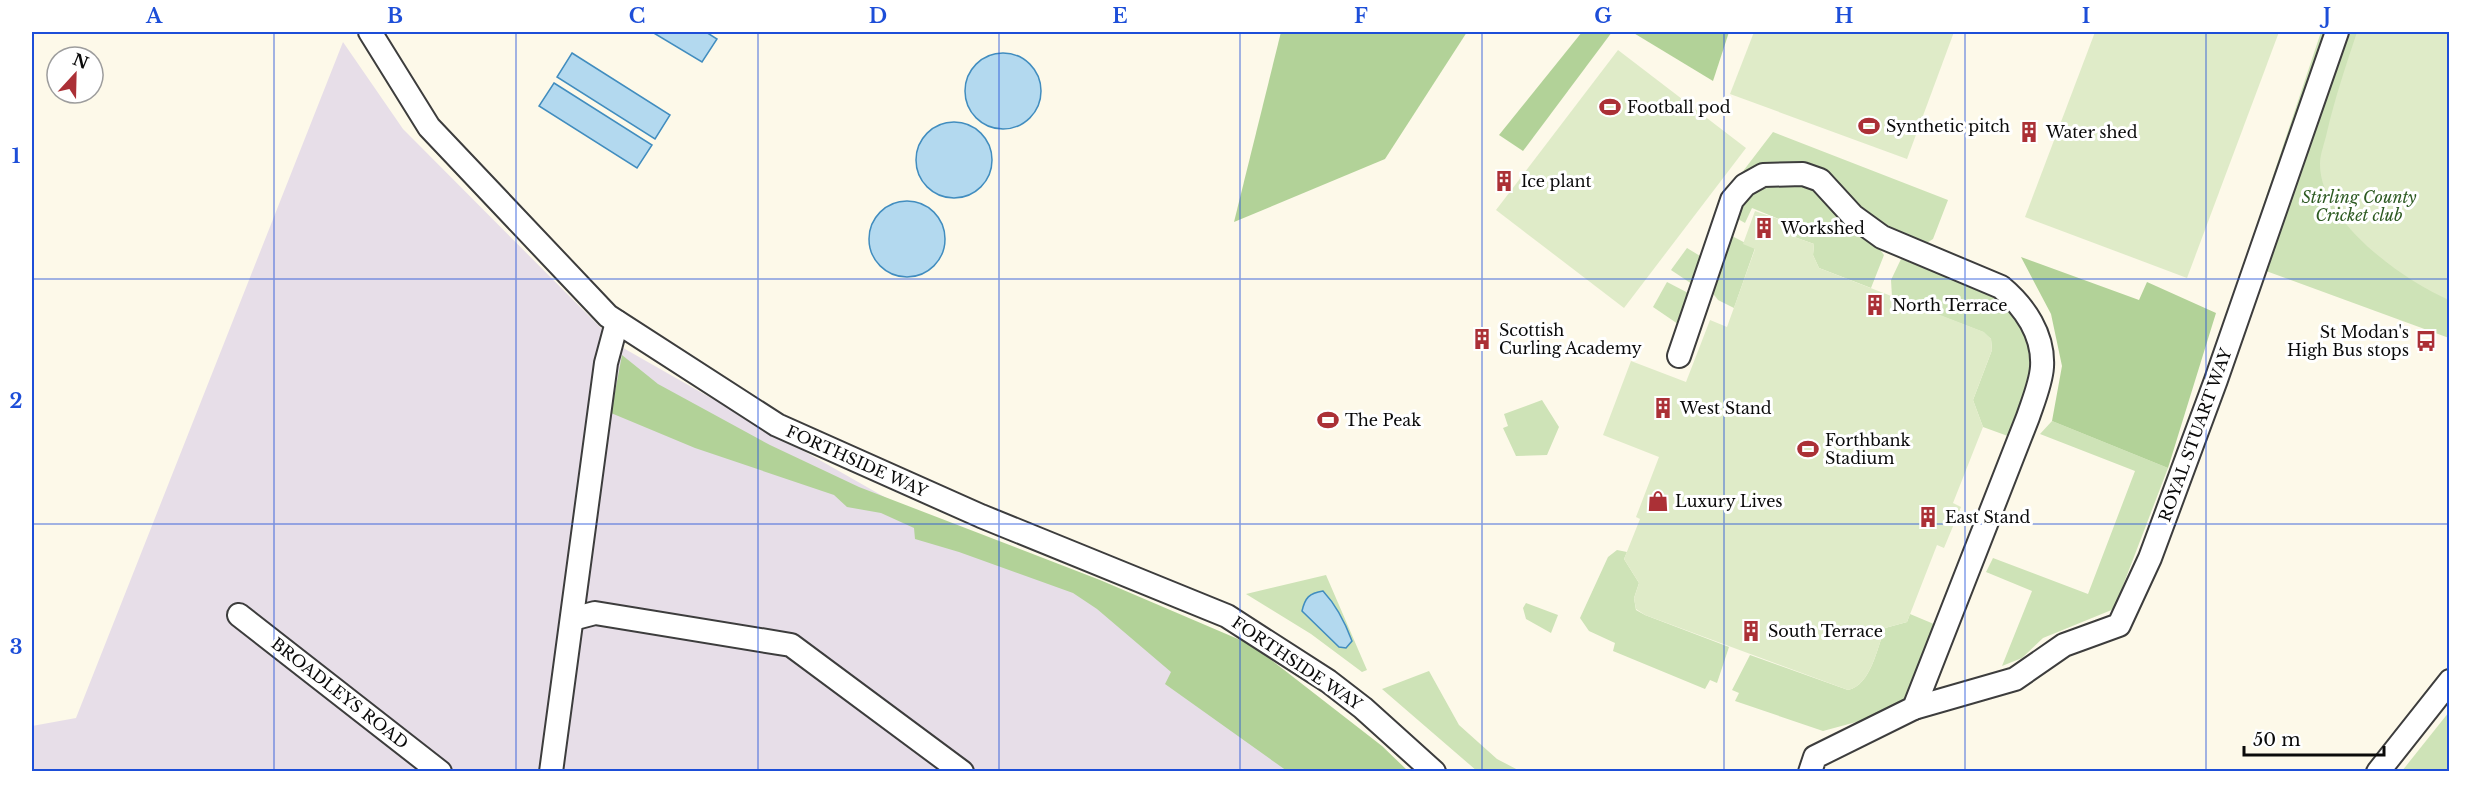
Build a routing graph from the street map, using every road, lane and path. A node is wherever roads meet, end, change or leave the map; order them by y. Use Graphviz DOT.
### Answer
graph roads {
  1 [pos="370,32"];
  2 [pos="2337,32"];
  3 [pos="617,322"];
  4 [pos="1679,357"];
  5 [pos="239,615"];
  6 [pos="572,619"];
  7 [pos="2450,681"];
  8 [pos="1914,708"];
  9 [pos="441,771"];
  10 [pos="551,771"];
  11 [pos="962,771"];
  12 [pos="1434,771"];
  13 [pos="1810,771"];
  14 [pos="2378,771"];
  1 -- 3 [label="street, FORTHSIDE WAY"];
  2 -- 8 [label="street, ROYAL STUART WAY"];
  3 -- 6 [label="street"];
  3 -- 12 [label="street, FORTHSIDE WAY"];
  4 -- 8 [label="street"];
  5 -- 9 [label="street, BROADLEYS ROAD"];
  6 -- 10 [label="street"];
  6 -- 11 [label="street"];
  7 -- 14 [label="street"];
  8 -- 13 [label="street, ROYAL STUART WAY"];
}
